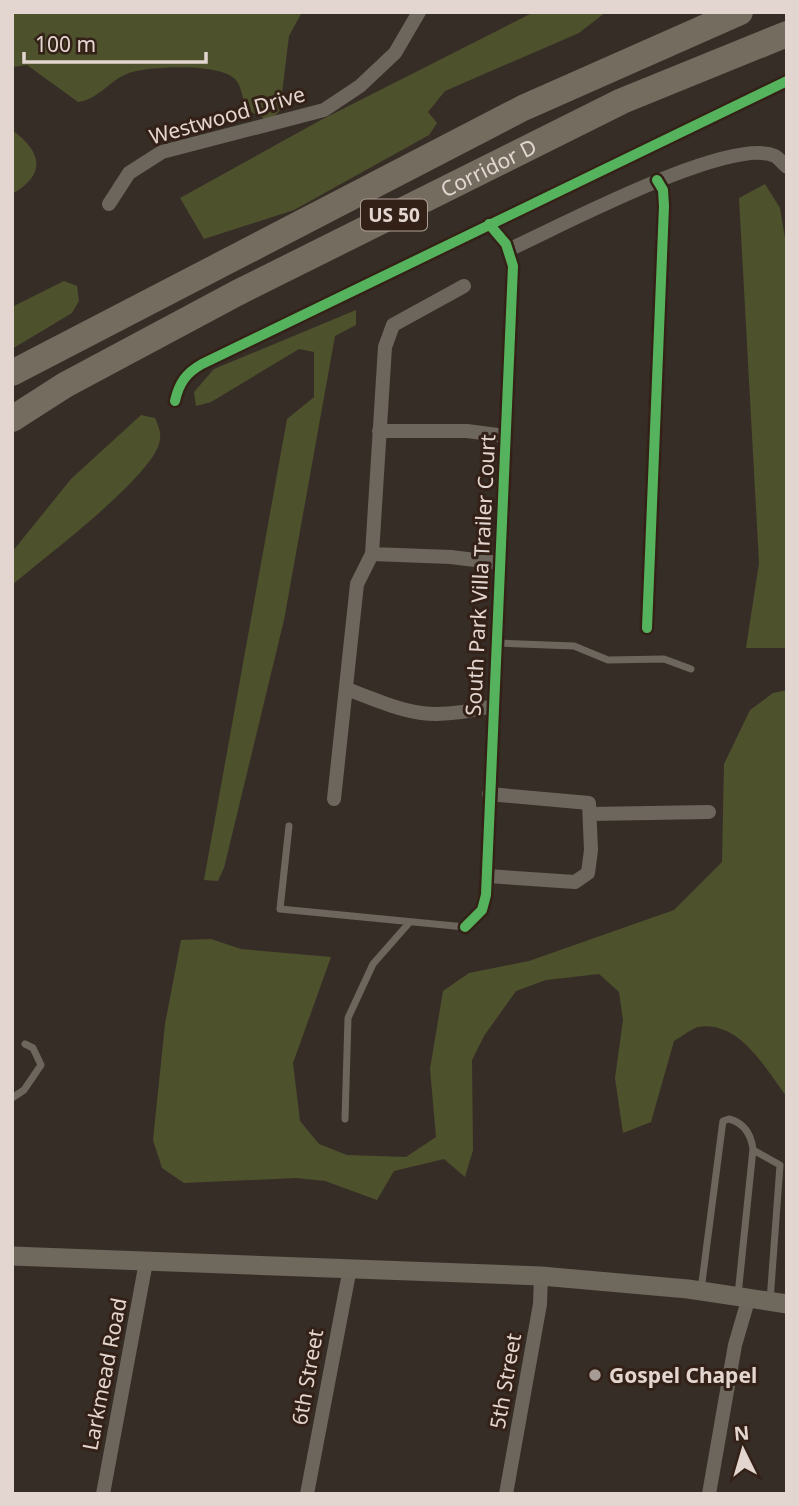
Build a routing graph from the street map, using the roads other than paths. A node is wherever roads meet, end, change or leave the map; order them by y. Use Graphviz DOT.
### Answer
graph roads {
  1 [pos="419,12"];
  2 [pos="740,12"];
  3 [pos="787,34"];
  4 [pos="787,81"];
  5 [pos="787,167"];
  6 [pos="657,180"];
  7 [pos="108,204"];
  8 [pos="489,224"];
  9 [pos="508,250"];
  10 [pos="464,286"];
  11 [pos="12,373"];
  12 [pos="175,401"];
  13 [pos="12,419"];
  14 [pos="379,431"];
  15 [pos="505,436"];
  16 [pos="372,554"];
  17 [pos="499,563"];
  18 [pos="647,628"];
  19 [pos="496,642"];
  20 [pos="691,668"];
  21 [pos="347,689"];
  22 [pos="493,706"];
  23 [pos="489,794"];
  24 [pos="334,799"];
  25 [pos="709,812"];
  26 [pos="590,814"];
  27 [pos="289,825"];
  28 [pos="486,876"];
  29 [pos="409,923"];
  30 [pos="465,927"];
  31 [pos="25,1044"];
  32 [pos="12,1098"];
  33 [pos="345,1119"];
  34 [pos="753,1150"];
  35 [pos="783,1166"];
  36 [pos="12,1256"];
  37 [pos="146,1262"];
  38 [pos="350,1269"];
  39 [pos="541,1276"];
  40 [pos="701,1291"];
  41 [pos="744,1296"];
  42 [pos="778,1302"];
  43 [pos="103,1494"];
  44 [pos="307,1494"];
  45 [pos="506,1494"];
  46 [pos="709,1494"];
  1 -- 7 [label="street, Westwood Drive"];
  2 -- 11 [label="highway, Corridor D / US 50"];
  3 -- 13 [label="highway, Corridor D / US 50"];
  4 -- 8 [label="street"];
  5 -- 6 [label="street"];
  6 -- 9 [label="street"];
  6 -- 18 [label="street"];
  8 -- 9 [label="street, South Park Villa Trailer Court"];
  8 -- 12 [label="street"];
  9 -- 15 [label="street, South Park Villa Trailer Court"];
  10 -- 14 [label="street"];
  14 -- 15 [label="street"];
  14 -- 16 [label="street"];
  15 -- 17 [label="street, South Park Villa Trailer Court"];
  16 -- 17 [label="street"];
  16 -- 21 [label="street"];
  17 -- 19 [label="street, South Park Villa Trailer Court"];
  19 -- 20 [label="lane"];
  19 -- 22 [label="street, South Park Villa Trailer Court"];
  21 -- 22 [label="street"];
  21 -- 24 [label="street"];
  22 -- 23 [label="street, South Park Villa Trailer Court"];
  23 -- 26 [label="street"];
  23 -- 28 [label="street, South Park Villa Trailer Court"];
  25 -- 26 [label="street"];
  26 -- 28 [label="street"];
  27 -- 29 [label="lane"];
  28 -- 30 [label="street, South Park Villa Trailer Court"];
  29 -- 30 [label="lane"];
  29 -- 33 [label="lane"];
  31 -- 32 [label="lane"];
  34 -- 35 [label="lane"];
  34 -- 40 [label="lane"];
  34 -- 41 [label="lane"];
  35 -- 42 [label="lane"];
  36 -- 37 [label="main road"];
  37 -- 38 [label="main road"];
  37 -- 43 [label="street, Larkmead Road"];
  38 -- 39 [label="main road"];
  38 -- 44 [label="street, 6th Street"];
  39 -- 40 [label="main road"];
  39 -- 45 [label="street, 5th Street"];
  40 -- 41 [label="main road"];
  41 -- 42 [label="main road"];
  41 -- 46 [label="street"];
}
